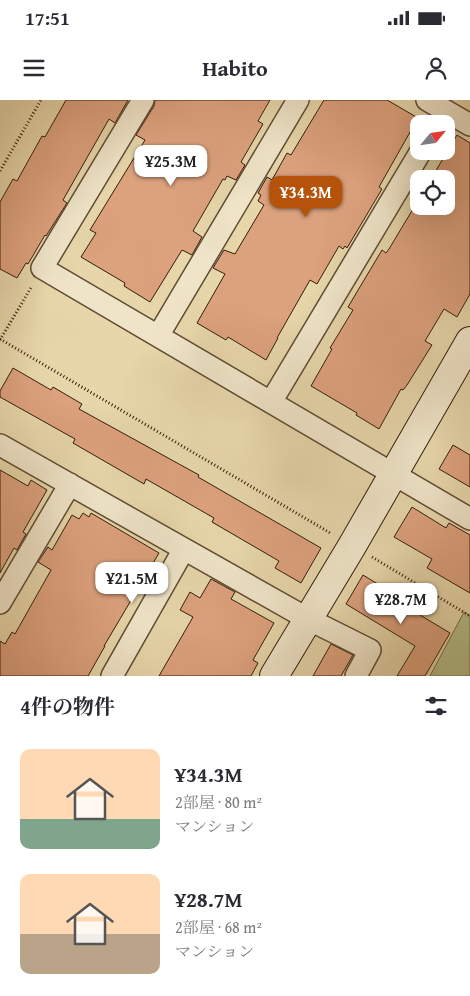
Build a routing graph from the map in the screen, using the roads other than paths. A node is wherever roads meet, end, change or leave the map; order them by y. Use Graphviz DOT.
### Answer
graph roads {
  1 [pos="143,100"];
  2 [pos="298,100"];
  3 [pos="426,100"];
  4 [pos="445,111"];
  5 [pos="470,125"];
  6 [pos="416,160"];
  7 [pos="158,336"];
  8 [pos="470,341"];
  9 [pos="271,402"];
  10 [pos="0,445"];
  11 [pos="394,473"];
  12 [pos="70,484"];
  13 [pos="470,519"];
  14 [pos="184,549"];
  15 [pos="0,603"];
  16 [pos="308,619"];
  17 [pos="112,676"];
  18 [pos="274,676"];
  19 [pos="356,676"];
  1 -- 7 [label="street"];
  2 -- 7 [label="street"];
  3 -- 4 [label="street"];
  4 -- 5 [label="street"];
  6 -- 9 [label="street"];
  7 -- 9 [label="street"];
  8 -- 11 [label="street"];
  9 -- 11 [label="street"];
  10 -- 12 [label="street"];
  11 -- 13 [label="street"];
  11 -- 16 [label="street"];
  12 -- 14 [label="street"];
  12 -- 15 [label="street"];
  14 -- 16 [label="street"];
  14 -- 17 [label="street"];
  16 -- 18 [label="street"];
  16 -- 19 [label="street"];
}
